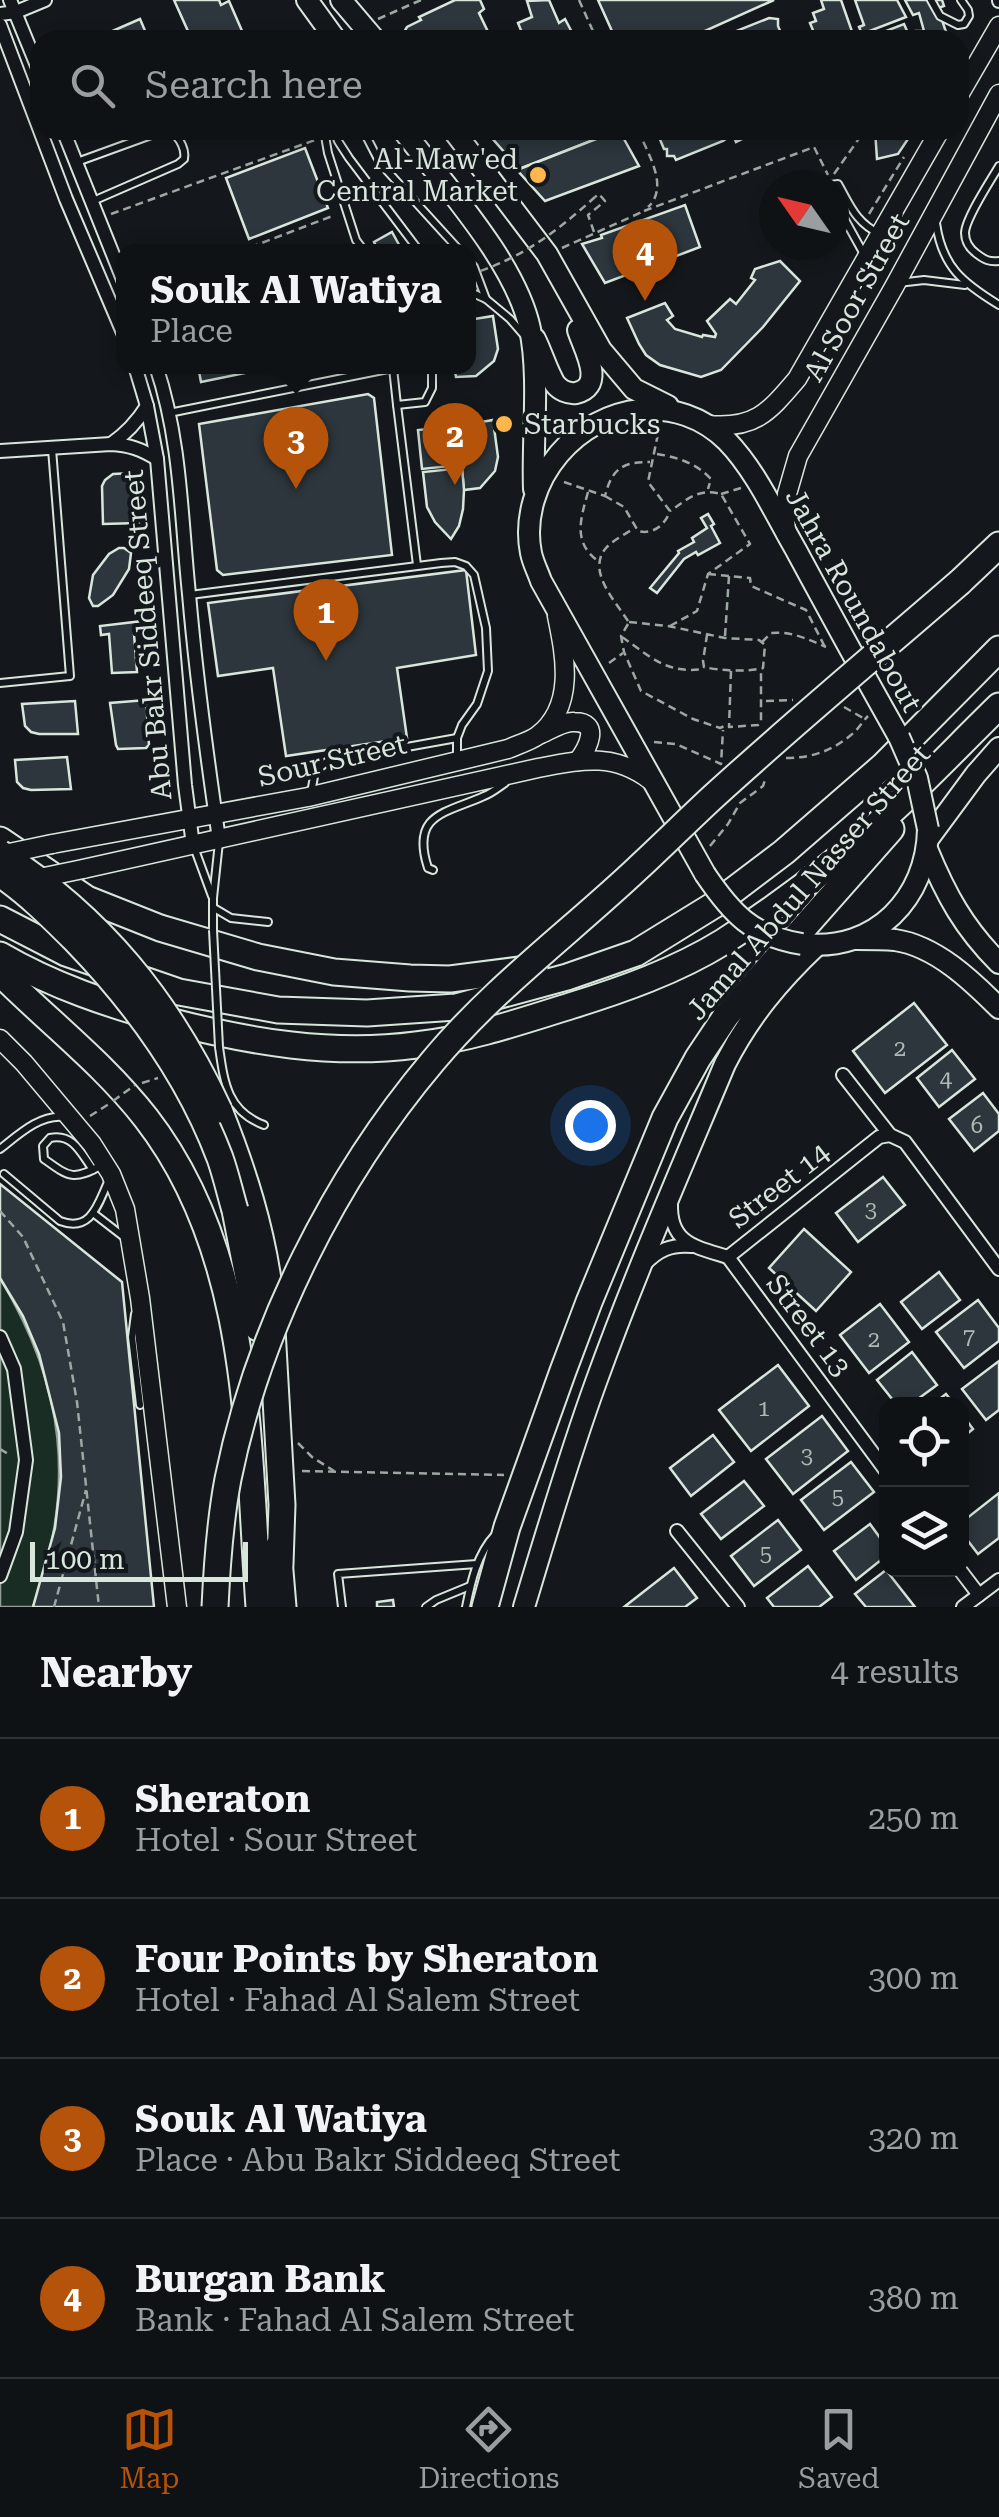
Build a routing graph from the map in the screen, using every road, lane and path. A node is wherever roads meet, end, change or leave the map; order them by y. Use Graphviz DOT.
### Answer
graph roads {
  1 [pos="46,0"];
  2 [pos="307,0"];
  3 [pos="341,0"];
  4 [pos="421,0"];
  5 [pos="580,0"];
  6 [pos="931,0"];
  7 [pos="961,0"];
  8 [pos="13,6"];
  9 [pos="0,14"];
  10 [pos="0,25"];
  11 [pos="999,26"];
  12 [pos="329,30"];
  13 [pos="366,30"];
  14 [pos="374,30"];
  15 [pos="593,30"];
  16 [pos="30,48"];
  17 [pos="969,78"];
  18 [pos="999,94"];
  19 [pos="30,104"];
  20 [pos="44,140"];
  21 [pos="67,140"];
  22 [pos="137,140"];
  23 [pos="178,140"];
  24 [pos="309,140"];
  25 [pos="329,140"];
  26 [pos="336,140"];
  27 [pos="368,140"];
  28 [pos="410,140"];
  29 [pos="461,140"];
  30 [pos="642,140"];
  31 [pos="859,140"];
  32 [pos="934,140"];
  33 [pos="909,150"];
  34 [pos="76,162"];
  35 [pos="999,166"];
  36 [pos="91,202"];
  37 [pos="849,206"];
  38 [pos="346,210"];
  39 [pos="644,211"];
  40 [pos="936,212"];
  41 [pos="98,219"];
  42 [pos="864,224"];
  43 [pos="849,228"];
  44 [pos="595,233"];
  45 [pos="881,234"];
  46 [pos="259,244"];
  47 [pos="359,244"];
  48 [pos="414,244"];
  49 [pos="454,244"];
  50 [pos="547,254"];
  51 [pos="866,259"];
  52 [pos="999,262"];
  53 [pos="116,263"];
  54 [pos="476,271"];
  55 [pos="476,273"];
  56 [pos="896,284"];
  57 [pos="966,285"];
  58 [pos="476,294"];
  59 [pos="486,298"];
  60 [pos="572,300"];
  61 [pos="999,305"];
  62 [pos="116,316"];
  63 [pos="531,337"];
  64 [pos="810,359"];
  65 [pos="845,373"];
  66 [pos="138,374"];
  67 [pos="158,374"];
  68 [pos="357,374"];
  69 [pos="393,374"];
  70 [pos="432,374"];
  71 [pos="397,405"];
  72 [pos="148,406"];
  73 [pos="672,410"];
  74 [pos="170,412"];
  75 [pos="708,426"];
  76 [pos="111,444"];
  77 [pos="52,449"];
  78 [pos="0,451"];
  79 [pos="654,454"];
  80 [pos="156,459"];
  81 [pos="652,462"];
  82 [pos="544,475"];
  83 [pos="757,483"];
  84 [pos="588,490"];
  85 [pos="708,490"];
  86 [pos="721,494"];
  87 [pos="534,496"];
  88 [pos="604,496"];
  89 [pos="670,511"];
  90 [pos="636,527"];
  91 [pos="786,534"];
  92 [pos="999,545"];
  93 [pos="598,562"];
  94 [pos="417,566"];
  95 [pos="708,574"];
  96 [pos="729,576"];
  97 [pos="189,595"];
  98 [pos="555,606"];
  99 [pos="629,622"];
  100 [pos="668,626"];
  101 [pos="707,635"];
  102 [pos="620,636"];
  103 [pos="725,638"];
  104 [pos="762,642"];
  105 [pos="847,644"];
  106 [pos="826,647"];
  107 [pos="999,649"];
  108 [pos="624,652"];
  109 [pos="709,669"];
  110 [pos="731,669"];
  111 [pos="762,669"];
  112 [pos="594,676"];
  113 [pos="0,683"];
  114 [pos="999,708"];
  115 [pos="864,718"];
  116 [pos="725,727"];
  117 [pos="537,736"];
  118 [pos="458,738"];
  119 [pos="630,740"];
  120 [pos="999,748"];
  121 [pos="379,752"];
  122 [pos="782,758"];
  123 [pos="458,760"];
  124 [pos="328,761"];
  125 [pos="578,761"];
  126 [pos="522,772"];
  127 [pos="766,772"];
  128 [pos="654,784"];
  129 [pos="310,796"];
  130 [pos="216,815"];
  131 [pos="189,820"];
  132 [pos="219,838"];
  133 [pos="928,839"];
  134 [pos="0,840"];
  135 [pos="193,844"];
  136 [pos="0,854"];
  137 [pos="702,868"];
  138 [pos="433,870"];
  139 [pos="0,874"];
  140 [pos="0,886"];
  141 [pos="213,898"];
  142 [pos="714,905"];
  143 [pos="213,908"];
  144 [pos="0,919"];
  145 [pos="268,922"];
  146 [pos="854,939"];
  147 [pos="809,945"];
  148 [pos="0,955"];
  149 [pos="999,963"];
  150 [pos="0,973"];
  151 [pos="999,1008"];
  152 [pos="0,1040"];
  153 [pos="843,1075"];
  154 [pos="136,1084"];
  155 [pos="264,1125"];
  156 [pos="77,1126"];
  157 [pos="890,1135"];
  158 [pos="0,1149"];
  159 [pos="103,1169"];
  160 [pos="4,1174"];
  161 [pos="674,1188"];
  162 [pos="0,1211"];
  163 [pos="93,1214"];
  164 [pos="132,1245"];
  165 [pos="695,1247"];
  166 [pos="728,1258"];
  167 [pos="999,1269"];
  168 [pos="636,1278"];
  169 [pos="140,1298"];
  170 [pos="0,1337"];
  171 [pos="140,1405"];
  172 [pos="278,1412"];
  173 [pos="879,1462"];
  174 [pos="280,1471"];
  175 [pos="336,1472"];
  176 [pos="526,1475"];
  177 [pos="87,1489"];
  178 [pos="507,1526"];
  179 [pos="676,1531"];
  180 [pos="280,1564"];
  181 [pos="477,1564"];
  182 [pos="0,1576"];
  183 [pos="965,1577"];
  184 [pos="999,1580"];
  185 [pos="979,1595"];
  186 [pos="478,1596"];
  187 [pos="54,1607"];
  188 [pos="98,1607"];
  189 [pos="177,1607"];
  190 [pos="215,1607"];
  191 [pos="259,1607"];
  192 [pos="283,1607"];
  193 [pos="342,1607"];
  194 [pos="426,1607"];
  195 [pos="466,1607"];
  196 [pos="524,1607"];
  197 [pos="738,1607"];
  198 [pos="963,1607"];
  1 -- 8 [label="street"];
  2 -- 12 [label="main road"];
  3 -- 13 [label="main road"];
  4 -- 14 [label="path"];
  5 -- 15 [label="path"];
  6 -- 7 [label="lane"];
  8 -- 9 [label="street"];
  8 -- 16 [label="street"];
  10 -- 19 [label="street"];
  11 -- 17 [label="main road"];
  18 -- 40 [label="main road, Al Soor Street"];
  20 -- 62 [label="street"];
  21 -- 34 [label="street"];
  22 -- 34 [label="lane"];
  23 -- 36 [label="lane"];
  24 -- 41 [label="path"];
  25 -- 38 [label="lane"];
  26 -- 48 [label="lane"];
  27 -- 49 [label="lane"];
  28 -- 63 [label="main road"];
  29 -- 50 [label="main road"];
  30 -- 39 [label="path"];
  31 -- 39 [label="path"];
  32 -- 45 [label="main road, Al Soor Street"];
  33 -- 42 [label="path"];
  34 -- 36 [label="street"];
  35 -- 52 [label="lane"];
  36 -- 41 [label="street"];
  37 -- 42 [label="lane"];
  38 -- 46 [label="path"];
  38 -- 47 [label="lane"];
  39 -- 44 [label="path"];
  40 -- 56 [label="main road, Al Soor Street"];
  40 -- 57 [label="lane"];
  41 -- 53 [label="street"];
  42 -- 45 [label="lane"];
  43 -- 51 [label="lane"];
  44 -- 50 [label="path"];
  44 -- 55 [label="path, bridge"];
  45 -- 51 [label="main road, Al Soor Street"];
  50 -- 60 [label="main road"];
  51 -- 64 [label="main road, Al Soor Street"];
  54 -- 59 [label="lane"];
  56 -- 57 [label="lane"];
  56 -- 65 [label="main road, Al Soor Street"];
  57 -- 61 [label="lane"];
  58 -- 59 [label="lane"];
  59 -- 63 [label="lane"];
  60 -- 63 [label="main road"];
  60 -- 73 [label="main road, Jahra Roundabout"];
  63 -- 87 [label="main road"];
  64 -- 65 [label="main road"];
  64 -- 75 [label="main road, Al Soor Street"];
  65 -- 91 [label="main road, Al Soor Street"];
  66 -- 72 [label="street, Abu Bakr Siddeeq Street"];
  67 -- 74 [label="street, Abu Bakr Siddeeq Street"];
  68 -- 74 [label="lane"];
  69 -- 71 [label="lane"];
  70 -- 71 [label="lane"];
  71 -- 94 [label="lane"];
  72 -- 76 [label="street"];
  72 -- 80 [label="street, Abu Bakr Siddeeq Street"];
  73 -- 75 [label="main road, Jahra Roundabout"];
  73 -- 79 [label="path"];
  73 -- 82 [label="main road"];
  74 -- 97 [label="street, Abu Bakr Siddeeq Street"];
  75 -- 83 [label="main road, Jahra Roundabout"];
  76 -- 77 [label="street"];
  76 -- 80 [label="street"];
  77 -- 78 [label="street"];
  77 -- 113 [label="lane"];
  79 -- 81 [label="path"];
  79 -- 85 [label="path"];
  80 -- 131 [label="street, Abu Bakr Siddeeq Street"];
  81 -- 88 [label="path"];
  81 -- 89 [label="path"];
  82 -- 84 [label="path"];
  82 -- 87 [label="main road"];
  83 -- 86 [label="path"];
  83 -- 91 [label="main road, Jahra Roundabout"];
  84 -- 88 [label="path"];
  84 -- 93 [label="path"];
  85 -- 86 [label="path"];
  85 -- 89 [label="path"];
  86 -- 95 [label="path"];
  87 -- 98 [label="main road"];
  88 -- 90 [label="path"];
  89 -- 90 [label="path"];
  90 -- 93 [label="path"];
  91 -- 105 [label="main road, Jahra Roundabout"];
  92 -- 190 [label="highway, bridge"];
  93 -- 99 [label="path"];
  94 -- 97 [label="lane"];
  94 -- 118 [label="lane"];
  95 -- 96 [label="path"];
  95 -- 100 [label="path"];
  96 -- 103 [label="path"];
  96 -- 106 [label="path"];
  97 -- 130 [label="street, Abu Bakr Siddeeq Street"];
  98 -- 112 [label="main road"];
  98 -- 117 [label="main road"];
  99 -- 100 [label="path"];
  99 -- 102 [label="path"];
  100 -- 101 [label="path"];
  101 -- 103 [label="path"];
  101 -- 109 [label="path"];
  102 -- 108 [label="path"];
  102 -- 109 [label="path"];
  103 -- 104 [label="path"];
  104 -- 106 [label="path"];
  104 -- 111 [label="path"];
  105 -- 106 [label="path"];
  105 -- 133 [label="main road, Jahra Roundabout, bridge"];
  107 -- 142 [label="highway"];
  108 -- 112 [label="path"];
  108 -- 116 [label="path"];
  109 -- 110 [label="path"];
  110 -- 111 [label="path"];
  110 -- 116 [label="path"];
  111 -- 116 [label="path"];
  112 -- 119 [label="main road"];
  114 -- 148 [label="highway"];
  114 -- 176 [label="highway, Jamal Abdul Nasser Street"];
  115 -- 122 [label="path"];
  116 -- 119 [label="path"];
  117 -- 123 [label="main road, Sour Street"];
  117 -- 125 [label="main road, Sour Street"];
  118 -- 121 [label="lane"];
  118 -- 123 [label="lane"];
  119 -- 128 [label="main road"];
  120 -- 133 [label="main road"];
  123 -- 129 [label="main road, Sour Street"];
  124 -- 129 [label="lane"];
  125 -- 126 [label="main road, Sour Street"];
  125 -- 128 [label="main road, Sour Street"];
  126 -- 132 [label="main road, Sour Street"];
  126 -- 138 [label="lane"];
  127 -- 137 [label="path"];
  128 -- 137 [label="main road"];
  129 -- 130 [label="main road, Sour Street"];
  130 -- 131 [label="main road, Sour Street"];
  130 -- 132 [label="street, Abu Bakr Siddeeq Street"];
  131 -- 135 [label="street, Abu Bakr Siddeeq Street"];
  131 -- 136 [label="main road, Sour Street, bridge"];
  132 -- 135 [label="main road, Sour Street"];
  132 -- 141 [label="lane, Abu Bakr Siddeeq Street"];
  133 -- 146 [label="main road"];
  133 -- 149 [label="main road, Jahra Roundabout"];
  134 -- 142 [label="highway"];
  135 -- 140 [label="main road, Sour Street, bridge"];
  135 -- 141 [label="lane, Abu Bakr Siddeeq Street"];
  136 -- 172 [label="highway, bridge"];
  137 -- 147 [label="main road, bridge"];
  139 -- 180 [label="highway, bridge"];
  141 -- 143 [label="lane, Abu Bakr Siddeeq Street"];
  142 -- 144 [label="highway"];
  143 -- 145 [label="lane"];
  143 -- 155 [label="lane, Abu Bakr Siddeeq Street, bridge"];
  146 -- 147 [label="main road"];
  146 -- 151 [label="main road"];
  147 -- 161 [label="main road, Jamal Abdul Nasser Street"];
  150 -- 191 [label="highway"];
  152 -- 156 [label="main road"];
  153 -- 157 [label="street"];
  154 -- 156 [label="path, bridge"];
  156 -- 158 [label="lane"];
  156 -- 159 [label="main road"];
  157 -- 166 [label="street, Street 14"];
  157 -- 167 [label="street"];
  159 -- 159 [label="lane"];
  159 -- 163 [label="lane"];
  159 -- 164 [label="main road"];
  160 -- 163 [label="lane"];
  161 -- 165 [label="street"];
  161 -- 168 [label="main road, Jamal Abdul Nasser Street"];
  162 -- 177 [label="path"];
  163 -- 164 [label="lane"];
  164 -- 169 [label="main road"];
  165 -- 166 [label="street, Street 14"];
  165 -- 168 [label="street"];
  166 -- 173 [label="street, Street 13"];
  168 -- 196 [label="main road, Jamal Abdul Nasser Street"];
  169 -- 171 [label="lane"];
  169 -- 189 [label="main road"];
  170 -- 182 [label="street"];
  172 -- 174 [label="highway"];
  172 -- 175 [label="path"];
  174 -- 175 [label="path"];
  174 -- 180 [label="highway"];
  175 -- 176 [label="path"];
  176 -- 178 [label="highway, Jamal Abdul Nasser Street"];
  177 -- 187 [label="path"];
  177 -- 188 [label="path"];
  178 -- 181 [label="lane"];
  178 -- 186 [label="highway, Jamal Abdul Nasser Street"];
  179 -- 197 [label="street"];
  180 -- 192 [label="highway"];
  181 -- 186 [label="lane"];
  181 -- 193 [label="lane"];
  183 -- 185 [label="street"];
  184 -- 185 [label="street"];
  185 -- 198 [label="street"];
  186 -- 194 [label="lane"];
  186 -- 195 [label="lane"];
}
